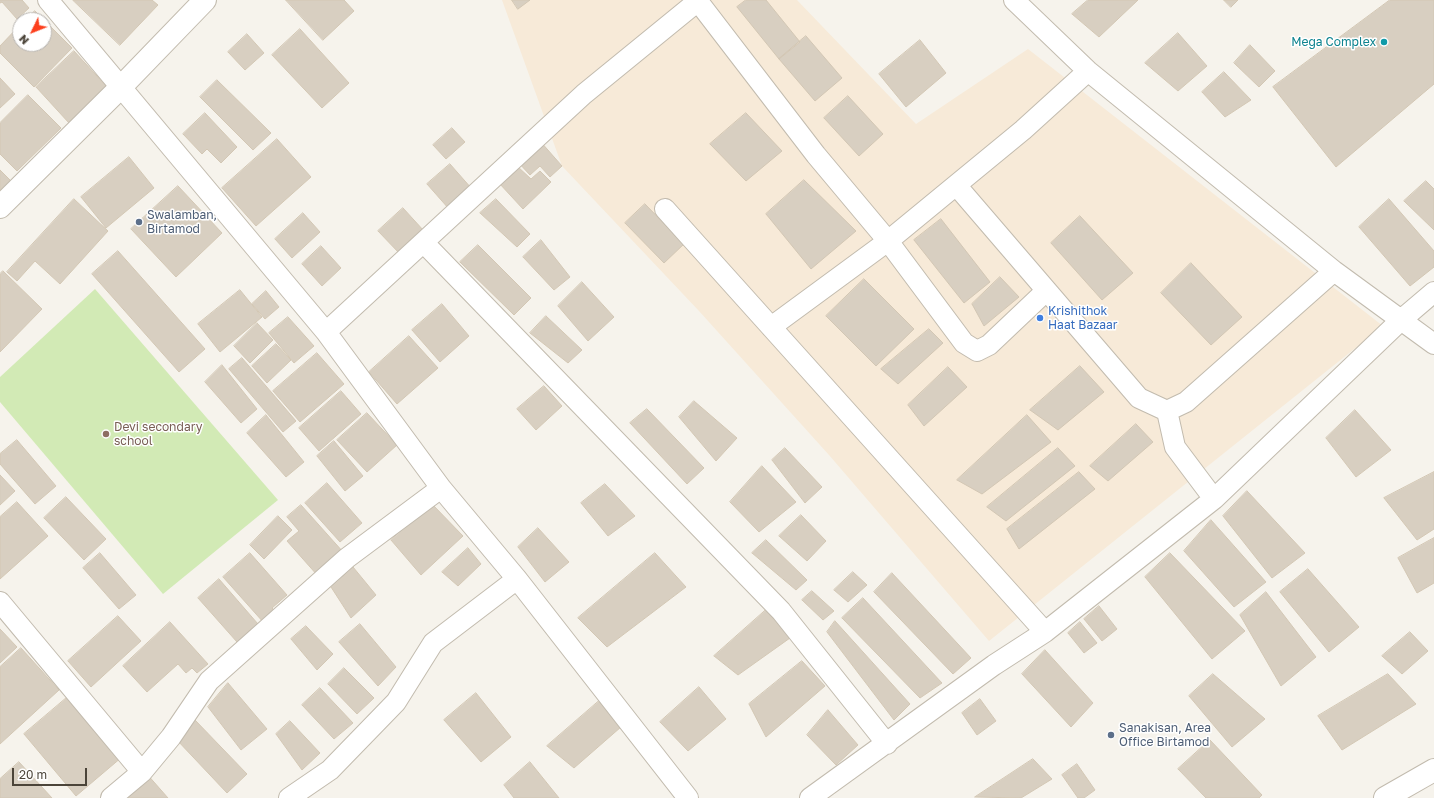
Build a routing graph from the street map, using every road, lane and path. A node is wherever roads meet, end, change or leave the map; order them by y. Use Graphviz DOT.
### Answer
graph roads {
  1 [pos="48,0"];
  2 [pos="205,0"];
  3 [pos="697,0"];
  4 [pos="1014,0"];
  5 [pos="1088,71"];
  6 [pos="120,88"];
  7 [pos="956,185"];
  8 [pos="0,207"];
  9 [pos="665,209"];
  10 [pos="888,241"];
  11 [pos="424,243"];
  12 [pos="1334,271"];
  13 [pos="1046,291"];
  14 [pos="1434,292"];
  15 [pos="1401,320"];
  16 [pos="771,327"];
  17 [pos="326,332"];
  18 [pos="1434,344"];
  19 [pos="1167,411"];
  20 [pos="442,488"];
  21 [pos="1214,499"];
  22 [pos="517,579"];
  23 [pos="0,602"];
  24 [pos="1044,632"];
  25 [pos="887,744"];
  26 [pos="1434,770"];
  27 [pos="142,772"];
  28 [pos="111,798"];
  29 [pos="289,798"];
  30 [pos="688,798"];
  31 [pos="810,798"];
  32 [pos="1385,798"];
  1 -- 6 [label="street"];
  2 -- 6 [label="street"];
  3 -- 10 [label="street"];
  3 -- 11 [label="street"];
  4 -- 5 [label="street"];
  5 -- 7 [label="street"];
  5 -- 12 [label="street"];
  6 -- 8 [label="street"];
  6 -- 17 [label="street"];
  7 -- 10 [label="street"];
  7 -- 13 [label="street"];
  9 -- 16 [label="street"];
  10 -- 13 [label="street"];
  10 -- 16 [label="street"];
  11 -- 17 [label="street"];
  11 -- 25 [label="street"];
  12 -- 15 [label="street"];
  12 -- 19 [label="street"];
  13 -- 19 [label="street"];
  14 -- 15 [label="street"];
  15 -- 18 [label="street"];
  15 -- 21 [label="street"];
  16 -- 24 [label="street"];
  17 -- 20 [label="street"];
  19 -- 21 [label="street"];
  20 -- 22 [label="street"];
  20 -- 27 [label="street"];
  21 -- 24 [label="street"];
  22 -- 29 [label="street"];
  22 -- 30 [label="street"];
  23 -- 27 [label="street"];
  24 -- 25 [label="street"];
  25 -- 31 [label="street"];
  26 -- 32 [label="street"];
  27 -- 28 [label="street"];
}
